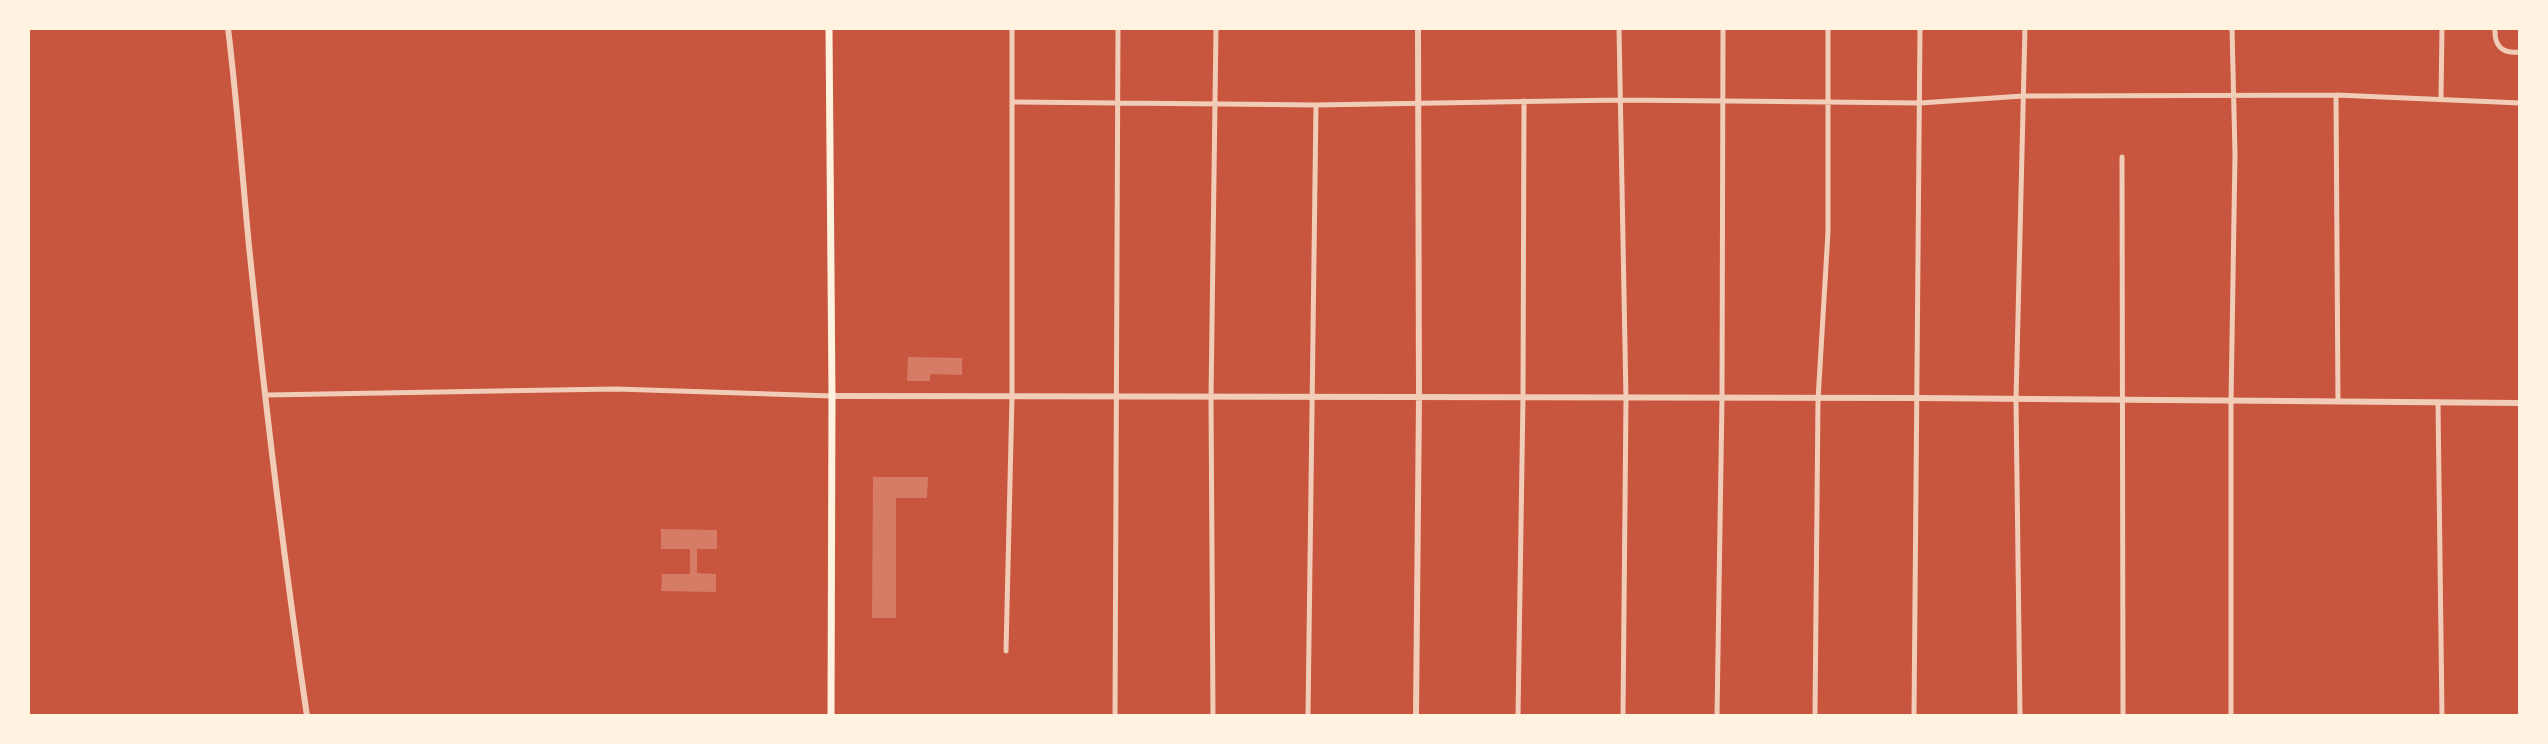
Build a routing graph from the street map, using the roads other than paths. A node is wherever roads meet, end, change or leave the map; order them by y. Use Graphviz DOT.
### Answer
graph roads {
  1 [pos="228,28"];
  2 [pos="829,28"];
  3 [pos="1012,28"];
  4 [pos="1118,28"];
  5 [pos="1216,28"];
  6 [pos="1418,28"];
  7 [pos="1619,28"];
  8 [pos="1723,28"];
  9 [pos="1828,28"];
  10 [pos="1920,28"];
  11 [pos="2025,28"];
  12 [pos="2232,28"];
  13 [pos="2442,28"];
  14 [pos="2495,28"];
  15 [pos="2520,52"];
  16 [pos="2336,95"];
  17 [pos="2023,96"];
  18 [pos="2232,96"];
  19 [pos="2441,99"];
  20 [pos="1620,100"];
  21 [pos="1723,100"];
  22 [pos="1524,101"];
  23 [pos="1012,102"];
  24 [pos="1216,102"];
  25 [pos="1418,102"];
  26 [pos="1117,103"];
  27 [pos="1920,103"];
  28 [pos="2520,103"];
  29 [pos="1828,104"];
  30 [pos="1316,105"];
  31 [pos="2122,157"];
  32 [pos="267,395"];
  33 [pos="832,396"];
  34 [pos="1012,397"];
  35 [pos="1116,397"];
  36 [pos="1210,398"];
  37 [pos="1312,398"];
  38 [pos="1419,398"];
  39 [pos="1523,398"];
  40 [pos="1917,398"];
  41 [pos="1626,399"];
  42 [pos="1722,399"];
  43 [pos="1818,400"];
  44 [pos="2016,400"];
  45 [pos="2122,400"];
  46 [pos="2231,402"];
  47 [pos="2338,402"];
  48 [pos="2438,402"];
  49 [pos="2520,403"];
  50 [pos="1006,651"];
  51 [pos="307,716"];
  52 [pos="831,716"];
  53 [pos="1115,716"];
  54 [pos="1213,716"];
  55 [pos="1308,716"];
  56 [pos="1416,716"];
  57 [pos="1518,716"];
  58 [pos="1623,716"];
  59 [pos="1717,716"];
  60 [pos="1815,716"];
  61 [pos="1914,716"];
  62 [pos="2020,716"];
  63 [pos="2123,716"];
  64 [pos="2231,716"];
  65 [pos="2442,716"];
  1 -- 32 [label="street"];
  2 -- 33 [label="main road"];
  3 -- 23 [label="street"];
  4 -- 26 [label="street"];
  5 -- 24 [label="street"];
  6 -- 25 [label="street"];
  7 -- 20 [label="street"];
  8 -- 21 [label="street"];
  9 -- 29 [label="street"];
  10 -- 27 [label="street"];
  11 -- 17 [label="street"];
  12 -- 18 [label="street"];
  13 -- 19 [label="street"];
  14 -- 15 [label="street"];
  16 -- 18 [label="street"];
  16 -- 19 [label="street"];
  16 -- 47 [label="street"];
  17 -- 18 [label="street"];
  17 -- 27 [label="street"];
  17 -- 44 [label="street"];
  18 -- 46 [label="street"];
  19 -- 28 [label="street"];
  20 -- 21 [label="street"];
  20 -- 22 [label="street"];
  20 -- 41 [label="street"];
  21 -- 29 [label="street"];
  21 -- 42 [label="street"];
  22 -- 25 [label="street"];
  22 -- 39 [label="street"];
  23 -- 26 [label="street"];
  23 -- 34 [label="street"];
  24 -- 26 [label="street"];
  24 -- 30 [label="street"];
  24 -- 36 [label="street"];
  25 -- 30 [label="street"];
  25 -- 38 [label="street"];
  26 -- 35 [label="street"];
  27 -- 29 [label="street"];
  27 -- 40 [label="street"];
  29 -- 43 [label="street"];
  30 -- 37 [label="street"];
  31 -- 45 [label="street"];
  32 -- 33 [label="street"];
  32 -- 51 [label="street"];
  33 -- 34 [label="street"];
  33 -- 52 [label="main road"];
  34 -- 35 [label="street"];
  34 -- 50 [label="street"];
  35 -- 36 [label="street"];
  35 -- 53 [label="street"];
  36 -- 37 [label="street"];
  36 -- 54 [label="street"];
  37 -- 38 [label="street"];
  37 -- 55 [label="street"];
  38 -- 39 [label="street"];
  38 -- 56 [label="street"];
  39 -- 41 [label="street"];
  39 -- 57 [label="street"];
  40 -- 43 [label="street"];
  40 -- 44 [label="street"];
  40 -- 61 [label="street"];
  41 -- 42 [label="street"];
  41 -- 58 [label="street"];
  42 -- 43 [label="street"];
  42 -- 59 [label="street"];
  43 -- 60 [label="street"];
  44 -- 45 [label="street"];
  44 -- 62 [label="street"];
  45 -- 46 [label="street"];
  45 -- 63 [label="street"];
  46 -- 47 [label="street"];
  46 -- 64 [label="street"];
  47 -- 48 [label="street"];
  48 -- 49 [label="street"];
  48 -- 65 [label="street"];
}
